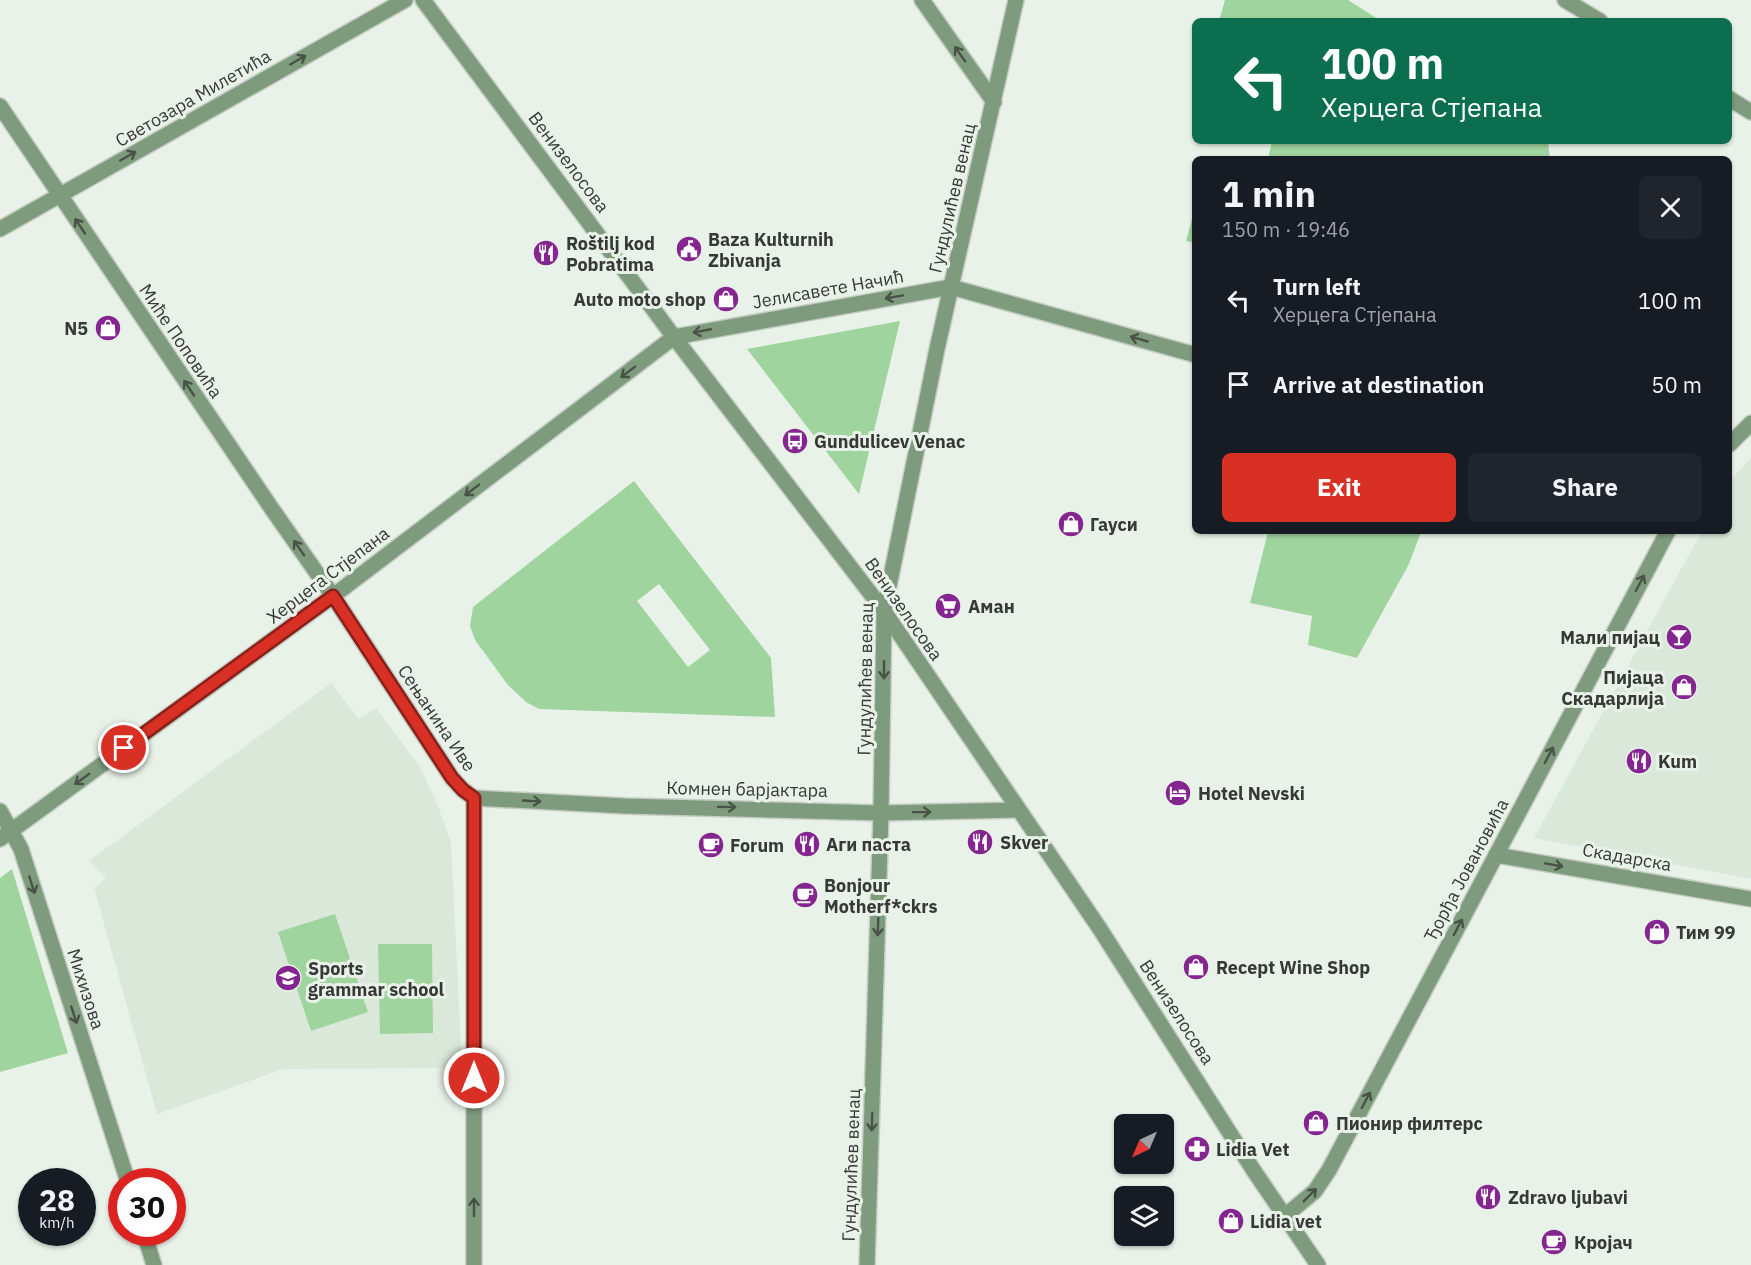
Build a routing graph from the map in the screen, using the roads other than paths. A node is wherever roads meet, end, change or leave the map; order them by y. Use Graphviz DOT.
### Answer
graph roads {
  1 [pos="405,0"];
  2 [pos="423,0"];
  3 [pos="922,0"];
  4 [pos="1016,0"];
  5 [pos="1565,0"];
  6 [pos="1595,18"];
  7 [pos="1732,100"];
  8 [pos="994,102"];
  9 [pos="0,106"];
  10 [pos="1751,112"];
  11 [pos="59,196"];
  12 [pos="0,229"];
  13 [pos="951,287"];
  14 [pos="674,336"];
  15 [pos="1192,354"];
  16 [pos="1751,423"];
  17 [pos="1732,442"];
  18 [pos="1666,534"];
  19 [pos="333,596"];
  20 [pos="884,611"];
  21 [pos="474,798"];
  22 [pos="1018,810"];
  23 [pos="0,812"];
  24 [pos="882,813"];
  25 [pos="6,835"];
  26 [pos="1496,855"];
  27 [pos="1751,898"];
  28 [pos="124,1168"];
  29 [pos="1285,1216"];
  30 [pos="148,1246"];
  31 [pos="154,1265"];
  32 [pos="474,1265"];
  33 [pos="867,1265"];
  34 [pos="1318,1265"];
  11 -- 1 [label="street, Светозара Милетића, one-way"];
  2 -- 14 [label="street, Венизелосова"];
  8 -- 3 [label="street, one-way"];
  4 -- 8 [label="street, Гундулићев венац"];
  5 -- 6 [label="street"];
  7 -- 10 [label="street"];
  8 -- 13 [label="street, Гундулићев венац"];
  9 -- 11 [label="street, Миће Поповића"];
  11 -- 12 [label="street, Светозара Милетића"];
  19 -- 11 [label="street, Миће Поповића, one-way"];
  13 -- 14 [label="street, Јелисавете Начић, one-way"];
  15 -- 13 [label="street, Јелисавете Начић, one-way"];
  13 -- 20 [label="street, Гундулићев венац"];
  14 -- 19 [label="street, Херцега Стјепана, one-way"];
  14 -- 20 [label="street, Венизелосова"];
  16 -- 17 [label="street"];
  26 -- 18 [label="street, Ђорђа Јовановића, one-way"];
  19 -- 21 [label="street, Сењанина Иве"];
  19 -- 25 [label="street, Херцега Стјепана, one-way"];
  20 -- 22 [label="street, Венизелосова"];
  20 -- 24 [label="street, Гундулићев венац, one-way"];
  21 -- 24 [label="street, Комнен барјактара, one-way"];
  32 -- 21 [label="street, Сењанина Иве, one-way"];
  24 -- 22 [label="street, Комнен барјактара, one-way"];
  22 -- 29 [label="street, Венизелосова"];
  23 -- 25 [label="street, Михизова"];
  24 -- 33 [label="street, Гундулићев венац, one-way"];
  25 -- 28 [label="street, Михизова, one-way"];
  26 -- 27 [label="street, Скадарска, one-way"];
  29 -- 26 [label="street, Ђорђа Јовановића, one-way"];
  29 -- 34 [label="street, Венизелосова"];
  30 -- 31 [label="street"];
}
